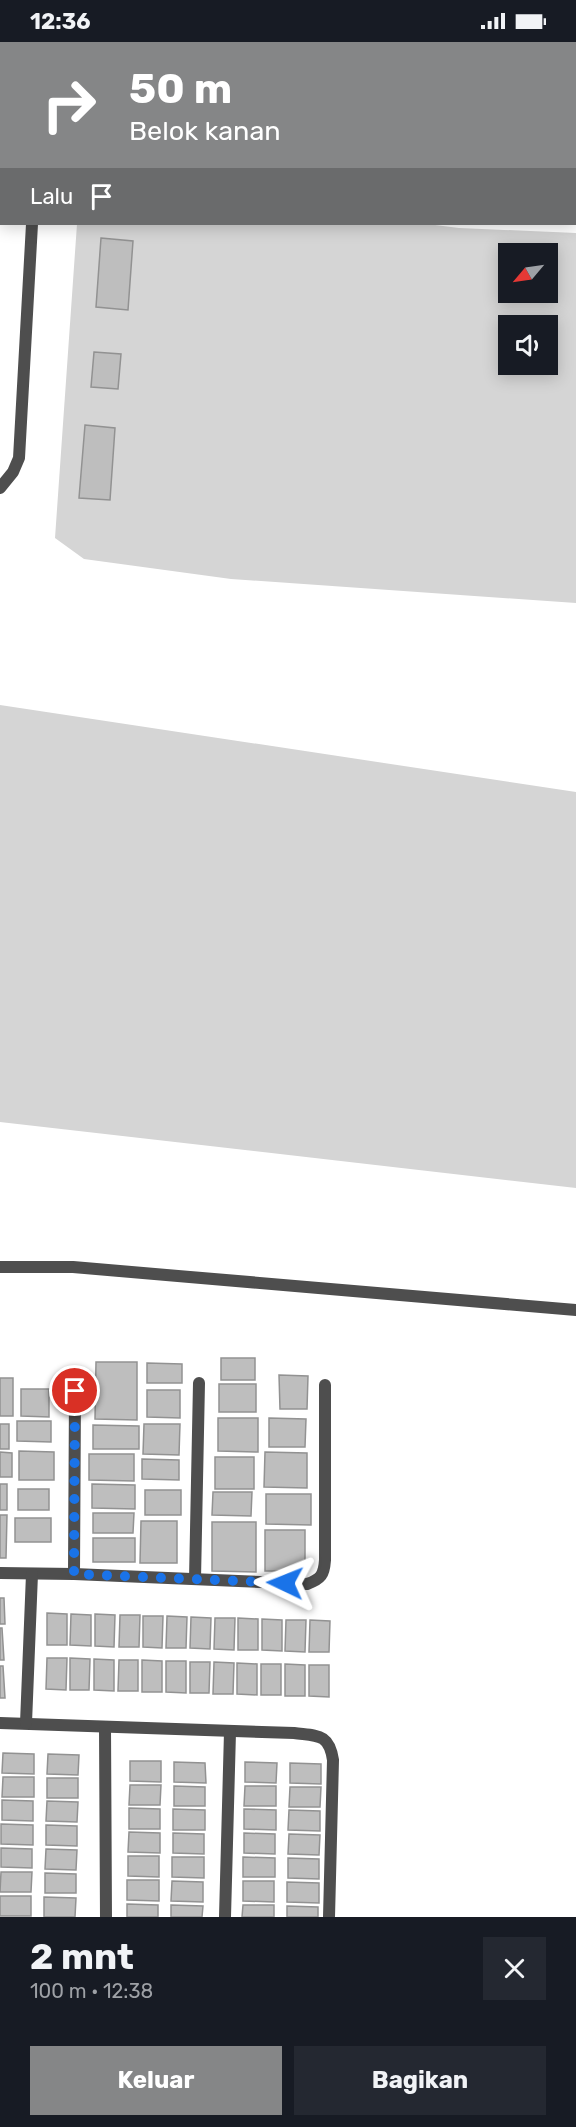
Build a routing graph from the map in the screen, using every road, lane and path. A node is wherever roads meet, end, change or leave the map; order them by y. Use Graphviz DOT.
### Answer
graph roads {
  1 [pos="32,225"];
  2 [pos="0,488"];
  3 [pos="0,1267"];
  4 [pos="576,1310"];
  5 [pos="199,1383"];
  6 [pos="325,1385"];
  7 [pos="75,1391"];
  8 [pos="0,1573"];
  9 [pos="33,1574"];
  10 [pos="74,1574"];
  11 [pos="195,1580"];
  12 [pos="0,1723"];
  13 [pos="26,1724"];
  14 [pos="105,1727"];
  15 [pos="230,1732"];
  16 [pos="106,1917"];
  17 [pos="225,1917"];
  18 [pos="329,1917"];
  1 -- 2 [label="street"];
  3 -- 4 [label="street"];
  5 -- 11 [label="street"];
  6 -- 11 [label="street"];
  7 -- 10 [label="street"];
  8 -- 9 [label="street"];
  9 -- 10 [label="street"];
  9 -- 13 [label="street"];
  10 -- 11 [label="street"];
  12 -- 13 [label="street"];
  13 -- 14 [label="street"];
  14 -- 15 [label="street"];
  14 -- 16 [label="street"];
  15 -- 17 [label="street"];
  15 -- 18 [label="street"];
}
